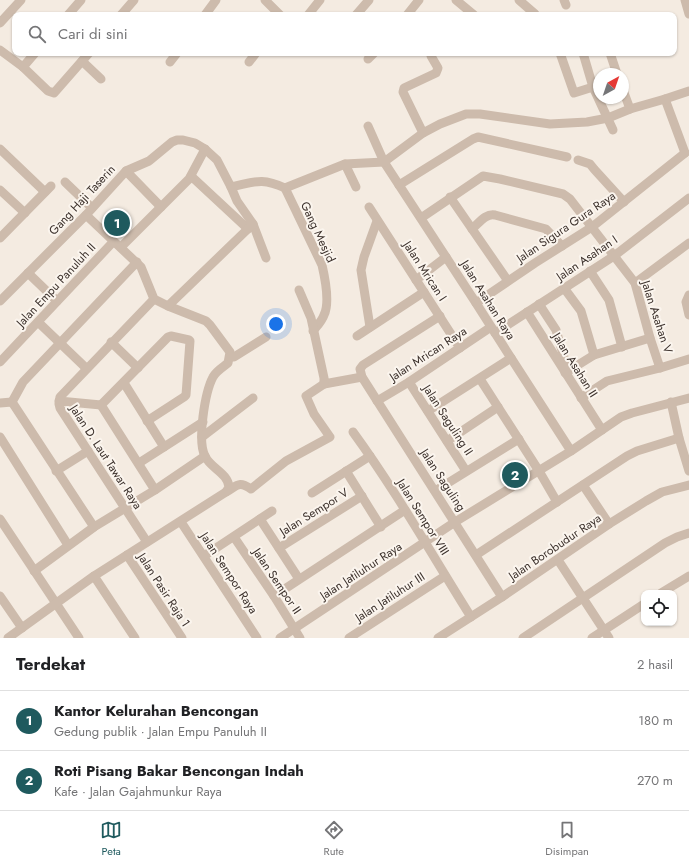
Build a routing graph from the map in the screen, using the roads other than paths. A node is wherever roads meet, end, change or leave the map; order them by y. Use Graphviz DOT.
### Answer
graph roads {
  1 [pos="20,0"];
  2 [pos="81,0"];
  3 [pos="216,0"];
  4 [pos="264,0"];
  5 [pos="320,0"];
  6 [pos="369,0"];
  7 [pos="419,0"];
  8 [pos="456,0"];
  9 [pos="519,0"];
  10 [pos="132,1"];
  11 [pos="687,2"];
  12 [pos="71,12"];
  13 [pos="123,12"];
  14 [pos="207,12"];
  15 [pos="277,12"];
  16 [pos="310,12"];
  17 [pos="359,12"];
  18 [pos="413,12"];
  19 [pos="470,12"];
  20 [pos="533,12"];
  21 [pos="689,14"];
  22 [pos="0,24"];
  23 [pos="0,50"];
  24 [pos="32,56"];
  25 [pos="86,56"];
  26 [pos="175,56"];
  27 [pos="254,56"];
  28 [pos="431,56"];
  29 [pos="561,56"];
  30 [pos="584,56"];
  31 [pos="611,56"];
  32 [pos="82,61"];
  33 [pos="170,62"];
  34 [pos="249,62"];
  35 [pos="23,67"];
  36 [pos="616,68"];
  37 [pos="102,79"];
  38 [pos="593,87"];
  39 [pos="689,91"];
  40 [pos="665,99"];
  41 [pos="601,104"];
  42 [pos="628,104"];
  43 [pos="630,109"];
  44 [pos="608,118"];
  45 [pos="368,126"];
  46 [pos="613,130"];
  47 [pos="423,133"];
  48 [pos="0,149"];
  49 [pos="206,149"];
  50 [pos="687,153"];
  51 [pos="567,157"];
  52 [pos="578,160"];
  53 [pos="384,162"];
  54 [pos="345,164"];
  55 [pos="126,171"];
  56 [pos="191,176"];
  57 [pos="65,182"];
  58 [pos="399,185"];
  59 [pos="231,187"];
  60 [pos="356,187"];
  61 [pos="285,188"];
  62 [pos="0,190"];
  63 [pos="450,197"];
  64 [pos="689,198"];
  65 [pos="624,202"];
  66 [pos="161,207"];
  67 [pos="369,207"];
  68 [pos="89,212"];
  69 [pos="25,213"];
  70 [pos="421,218"];
  71 [pos="377,221"];
  72 [pos="250,226"];
  73 [pos="592,227"];
  74 [pos="472,229"];
  75 [pos="1,235"];
  76 [pos="113,242"];
  77 [pos="689,243"];
  78 [pos="562,246"];
  79 [pos="121,247"];
  80 [pos="614,256"];
  81 [pos="446,257"];
  82 [pos="266,258"];
  83 [pos="137,262"];
  84 [pos="590,271"];
  85 [pos="28,273"];
  86 [pos="416,280"];
  87 [pos="508,281"];
  88 [pos="635,284"];
  89 [pos="564,288"];
  90 [pos="299,290"];
  91 [pos="424,292"];
  92 [pos="2,294"];
  93 [pos="689,295"];
  94 [pos="154,299"];
  95 [pos="57,301"];
  96 [pos="476,303"];
  97 [pos="539,304"];
  98 [pos="168,306"];
  99 [pos="527,312"];
  100 [pos="689,315"];
  101 [pos="440,316"];
  102 [pos="38,322"];
  103 [pos="370,327"];
  104 [pos="493,330"];
  105 [pos="313,331"];
  106 [pos="357,336"];
  107 [pos="266,337"];
  108 [pos="650,338"];
  109 [pos="558,339"];
  110 [pos="112,342"];
  111 [pos="60,343"];
  112 [pos="548,345"];
  113 [pos="622,347"];
  114 [pos="460,348"];
  115 [pos="594,355"];
  116 [pos="230,357"];
  117 [pos="511,358"];
  118 [pos="689,359"];
  119 [pos="0,362"];
  120 [pos="86,368"];
  121 [pos="138,368"];
  122 [pos="660,368"];
  123 [pos="567,372"];
  124 [pos="362,377"];
  125 [pos="480,379"];
  126 [pos="409,382"];
  127 [pos="124,383"];
  128 [pos="324,384"];
  129 [pos="253,398"];
  130 [pos="581,398"];
  131 [pos="689,398"];
  132 [pos="59,401"];
  133 [pos="377,401"];
  134 [pos="12,402"];
  135 [pos="671,402"];
  136 [pos="0,403"];
  137 [pos="101,405"];
  138 [pos="498,407"];
  139 [pos="428,411"];
  140 [pos="147,421"];
  141 [pos="203,422"];
  142 [pos="602,430"];
  143 [pos="353,432"];
  144 [pos="202,436"];
  145 [pos="0,437"];
  146 [pos="679,438"];
  147 [pos="519,439"];
  148 [pos="447,441"];
  149 [pos="164,447"];
  150 [pos="88,451"];
  151 [pos="571,451"];
  152 [pos="204,456"];
  153 [pos="370,456"];
  154 [pos="139,463"];
  155 [pos="56,470"];
  156 [pos="346,471"];
  157 [pos="466,471"];
  158 [pos="539,471"];
  159 [pos="689,471"];
  160 [pos="583,485"];
  161 [pos="689,485"];
  162 [pos="155,490"];
  163 [pos="435,491"];
  164 [pos="226,492"];
  165 [pos="312,493"];
  166 [pos="362,496"];
  167 [pos="557,502"];
  168 [pos="125,508"];
  169 [pos="272,510"];
  170 [pos="405,510"];
  171 [pos="0,519"];
  172 [pos="260,519"];
  173 [pos="181,522"];
  174 [pos="456,522"];
  175 [pos="609,524"];
  176 [pos="94,527"];
  177 [pos="381,527"];
  178 [pos="689,533"];
  179 [pos="234,537"];
  180 [pos="147,542"];
  181 [pos="425,544"];
  182 [pos="68,545"];
  183 [pos="279,548"];
  184 [pos="127,555"];
  185 [pos="476,555"];
  186 [pos="204,556"];
  187 [pos="558,560"];
  188 [pos="34,571"];
  189 [pos="94,576"];
  190 [pos="445,576"];
  191 [pos="689,576"];
  192 [pos="299,579"];
  193 [pos="666,590"];
  194 [pos="0,596"];
  195 [pos="274,596"];
  196 [pos="502,597"];
  197 [pos="583,598"];
  198 [pos="57,604"];
  199 [pos="641,606"];
  200 [pos="471,617"];
  201 [pos="22,628"];
  202 [pos="294,628"];
  203 [pos="606,634"];
  204 [pos="8,638"];
  205 [pos="79,638"];
  206 [pos="135,638"];
  207 [pos="182,638"];
  208 [pos="257,638"];
  209 [pos="280,638"];
  210 [pos="300,638"];
  211 [pos="348,638"];
  212 [pos="438,638"];
  213 [pos="523,638"];
  214 [pos="592,638"];
  1 -- 22 [label="street"];
  2 -- 12 [label="street"];
  3 -- 14 [label="street"];
  4 -- 15 [label="street"];
  5 -- 16 [label="street"];
  6 -- 17 [label="street"];
  7 -- 18 [label="street"];
  8 -- 19 [label="street"];
  9 -- 20 [label="street"];
  10 -- 13 [label="street"];
  11 -- 21 [label="street"];
  23 -- 35 [label="street"];
  24 -- 35 [label="street"];
  25 -- 32 [label="street"];
  26 -- 33 [label="street"];
  27 -- 34 [label="street"];
  28 -- 47 [label="street"];
  29 -- 38 [label="street"];
  30 -- 38 [label="street"];
  31 -- 36 [label="street"];
  32 -- 35 [label="street"];
  32 -- 37 [label="street"];
  39 -- 40 [label="street"];
  40 -- 43 [label="street"];
  40 -- 50 [label="street"];
  41 -- 44 [label="street"];
  42 -- 43 [label="street"];
  43 -- 44 [label="street"];
  44 -- 46 [label="street"];
  44 -- 47 [label="street"];
  45 -- 53 [label="street, Jalan Asahan Raya"];
  47 -- 53 [label="street"];
  48 -- 69 [label="street"];
  49 -- 55 [label="street, Gang Haji Taserin"];
  49 -- 56 [label="street"];
  49 -- 59 [label="street, Gang Haji Taserin"];
  50 -- 65 [label="street, Jalan Sigura Gura Raya"];
  51 -- 58 [label="street"];
  52 -- 65 [label="street"];
  53 -- 54 [label="street"];
  53 -- 58 [label="street, Jalan Asahan Raya"];
  54 -- 60 [label="street"];
  54 -- 61 [label="street"];
  55 -- 66 [label="street"];
  55 -- 68 [label="street, Gang Haji Taserin"];
  56 -- 66 [label="street"];
  56 -- 72 [label="street"];
  57 -- 68 [label="street"];
  58 -- 70 [label="street, Jalan Asahan Raya"];
  59 -- 61 [label="street"];
  59 -- 72 [label="street, Gang Haji Taserin"];
  61 -- 105 [label="street, Gang Mesjid"];
  62 -- 69 [label="street"];
  63 -- 70 [label="street, Jalan Asahan V"];
  63 -- 73 [label="street, Jalan Asahan V"];
  63 -- 74 [label="street"];
  64 -- 80 [label="street, Jalan Asahan I"];
  65 -- 73 [label="street, Jalan Sigura Gura Raya"];
  66 -- 79 [label="street"];
  67 -- 71 [label="street, Jalan Mrican I"];
  68 -- 79 [label="street"];
  68 -- 85 [label="street, Gang Haji Taserin"];
  69 -- 75 [label="street"];
  70 -- 81 [label="street, Jalan Asahan Raya"];
  71 -- 86 [label="street, Jalan Mrican I"];
  71 -- 103 [label="street"];
  72 -- 82 [label="street"];
  72 -- 98 [label="street"];
  73 -- 78 [label="street, Jalan Sigura Gura Raya"];
  73 -- 80 [label="street, Jalan Asahan V"];
  74 -- 78 [label="street"];
  74 -- 87 [label="street"];
  76 -- 95 [label="street, Jalan Empu Panuluh II"];
  77 -- 88 [label="street"];
  78 -- 87 [label="street, Jalan Sigura Gura Raya"];
  79 -- 83 [label="street"];
  80 -- 84 [label="street, Jalan Asahan I"];
  80 -- 88 [label="street, Jalan Asahan V"];
  81 -- 86 [label="street"];
  81 -- 96 [label="street, Jalan Asahan Raya"];
  83 -- 94 [label="street"];
  83 -- 111 [label="street"];
  84 -- 89 [label="street, Jalan Asahan I"];
  84 -- 113 [label="street"];
  85 -- 92 [label="street, Gang Haji Taserin"];
  85 -- 95 [label="street"];
  86 -- 91 [label="street, Jalan Mrican I"];
  87 -- 96 [label="street, Jalan Sigura Gura Raya"];
  88 -- 108 [label="street, Jalan Asahan V"];
  89 -- 97 [label="street, Jalan Asahan I"];
  89 -- 115 [label="street"];
  90 -- 105 [label="street"];
  91 -- 101 [label="street, Jalan Mrican I"];
  91 -- 103 [label="street"];
  93 -- 100 [label="street"];
  94 -- 98 [label="street"];
  94 -- 110 [label="street, Jalan D. Laut Tawar Raya"];
  95 -- 102 [label="street, Jalan Empu Panuluh II"];
  96 -- 104 [label="street, Jalan Asahan Raya"];
  97 -- 99 [label="street, Jalan Asahan I"];
  97 -- 109 [label="street"];
  98 -- 116 [label="street"];
  99 -- 104 [label="street, Jalan Asahan I"];
  99 -- 112 [label="street, Jalan Asahan II"];
  101 -- 114 [label="street, Jalan Mrican I"];
  101 -- 124 [label="street"];
  102 -- 111 [label="street"];
  102 -- 119 [label="street, Jalan Empu Panuluh II"];
  103 -- 106 [label="street"];
  104 -- 114 [label="street, Jalan Mrican Raya"];
  104 -- 117 [label="street, Jalan Asahan Raya"];
  105 -- 128 [label="street"];
  107 -- 116 [label="street"];
  108 -- 113 [label="street"];
  108 -- 122 [label="street, Jalan Asahan V"];
  109 -- 112 [label="street"];
  109 -- 123 [label="street"];
  110 -- 120 [label="street, Jalan D. Laut Tawar Raya"];
  110 -- 121 [label="street"];
  111 -- 120 [label="street"];
  111 -- 134 [label="street"];
  112 -- 123 [label="street, Jalan Asahan II"];
  113 -- 115 [label="street"];
  114 -- 126 [label="street, Jalan Mrican Raya"];
  115 -- 123 [label="street"];
  116 -- 141 [label="street"];
  117 -- 125 [label="street"];
  117 -- 151 [label="street, Jalan Asahan Raya"];
  118 -- 122 [label="street"];
  120 -- 132 [label="street, Jalan D. Laut Tawar Raya"];
  121 -- 127 [label="street"];
  121 -- 140 [label="street"];
  122 -- 130 [label="street"];
  123 -- 130 [label="street, Jalan Asahan II"];
  124 -- 128 [label="street"];
  124 -- 133 [label="street, Jalan Saguling"];
  125 -- 138 [label="street"];
  125 -- 139 [label="street"];
  126 -- 133 [label="street, Jalan Mrican Raya"];
  126 -- 139 [label="street, Jalan Saguling II"];
  127 -- 137 [label="street"];
  127 -- 140 [label="street"];
  128 -- 164 [label="street"];
  129 -- 144 [label="street"];
  130 -- 142 [label="street, Jalan Asahan II"];
  131 -- 135 [label="street, Jalan Jatiluhur Raya"];
  132 -- 137 [label="street"];
  132 -- 150 [label="street, Jalan D. Laut Tawar Raya"];
  133 -- 163 [label="street, Jalan Saguling"];
  134 -- 136 [label="street"];
  134 -- 155 [label="street"];
  135 -- 142 [label="street, Jalan Jatiluhur Raya"];
  135 -- 146 [label="street"];
  137 -- 154 [label="street"];
  138 -- 147 [label="street"];
  138 -- 148 [label="street"];
  139 -- 148 [label="street, Jalan Saguling II"];
  140 -- 149 [label="street"];
  141 -- 144 [label="street"];
  141 -- 149 [label="street"];
  142 -- 151 [label="street, Jalan Jatiluhur Raya"];
  143 -- 153 [label="street, Jalan Sempor VIII"];
  144 -- 152 [label="street"];
  145 -- 182 [label="street"];
  146 -- 159 [label="street"];
  146 -- 160 [label="street"];
  147 -- 157 [label="street"];
  147 -- 158 [label="street"];
  148 -- 157 [label="street, Jalan Saguling II"];
  149 -- 154 [label="street"];
  150 -- 155 [label="street"];
  150 -- 168 [label="street, Jalan D. Laut Tawar Raya"];
  151 -- 158 [label="street, Jalan Jatiluhur Raya"];
  152 -- 162 [label="street"];
  152 -- 164 [label="street"];
  153 -- 156 [label="street"];
  153 -- 170 [label="street, Jalan Sempor VIII"];
  154 -- 162 [label="street"];
  155 -- 176 [label="street"];
  156 -- 165 [label="street"];
  156 -- 166 [label="street"];
  157 -- 163 [label="street"];
  158 -- 167 [label="street"];
  158 -- 174 [label="street, Jalan Jatiluhur Raya"];
  160 -- 167 [label="street"];
  160 -- 175 [label="street"];
  161 -- 175 [label="street, Jalan Borobudur Raya"];
  162 -- 168 [label="street"];
  163 -- 174 [label="street, Jalan Saguling"];
  164 -- 173 [label="street"];
  166 -- 177 [label="street"];
  166 -- 183 [label="street, Jalan Sempor V"];
  167 -- 185 [label="street"];
  168 -- 176 [label="street"];
  168 -- 180 [label="street, Jalan D. Laut Tawar Raya"];
  169 -- 172 [label="street"];
  170 -- 177 [label="street"];
  170 -- 181 [label="street, Jalan Sempor VIII"];
  171 -- 188 [label="street"];
  172 -- 179 [label="street"];
  172 -- 183 [label="street"];
  173 -- 180 [label="street"];
  173 -- 186 [label="street, Jalan Sempor Raya"];
  174 -- 181 [label="street, Jalan Jatiluhur Raya"];
  174 -- 185 [label="street, Jalan Saguling"];
  175 -- 187 [label="street, Jalan Borobudur Raya"];
  176 -- 182 [label="street"];
  177 -- 192 [label="street"];
  178 -- 197 [label="street"];
  179 -- 186 [label="street"];
  179 -- 195 [label="street, Jalan Sempor II"];
  180 -- 184 [label="street"];
  181 -- 190 [label="street, Jalan Sempor VIII"];
  181 -- 202 [label="street, Jalan Jatiluhur Raya"];
  182 -- 188 [label="street"];
  183 -- 192 [label="street"];
  184 -- 189 [label="street"];
  184 -- 207 [label="street, Jalan Pasir Raja 1"];
  185 -- 196 [label="street, Jalan Saguling"];
  186 -- 208 [label="street, Jalan Sempor Raya"];
  187 -- 196 [label="street, Jalan Borobudur Raya"];
  187 -- 197 [label="street"];
  188 -- 198 [label="street"];
  189 -- 198 [label="street"];
  189 -- 206 [label="street"];
  190 -- 200 [label="street, Jalan Sempor VIII"];
  190 -- 211 [label="street, Jalan Jatiluhur III"];
  191 -- 193 [label="street"];
  192 -- 195 [label="street"];
  194 -- 201 [label="street"];
  195 -- 202 [label="street, Jalan Sempor II"];
  196 -- 200 [label="street, Jalan Borobudur Raya"];
  197 -- 203 [label="street"];
  197 -- 213 [label="street"];
  198 -- 201 [label="street"];
  198 -- 205 [label="street"];
  199 -- 203 [label="street"];
  200 -- 212 [label="street, Jalan Borobudur Raya"];
  201 -- 204 [label="street"];
  202 -- 209 [label="street, Jalan Jatiluhur Raya"];
  202 -- 210 [label="street, Jalan Sempor II"];
  203 -- 214 [label="street"];
}
